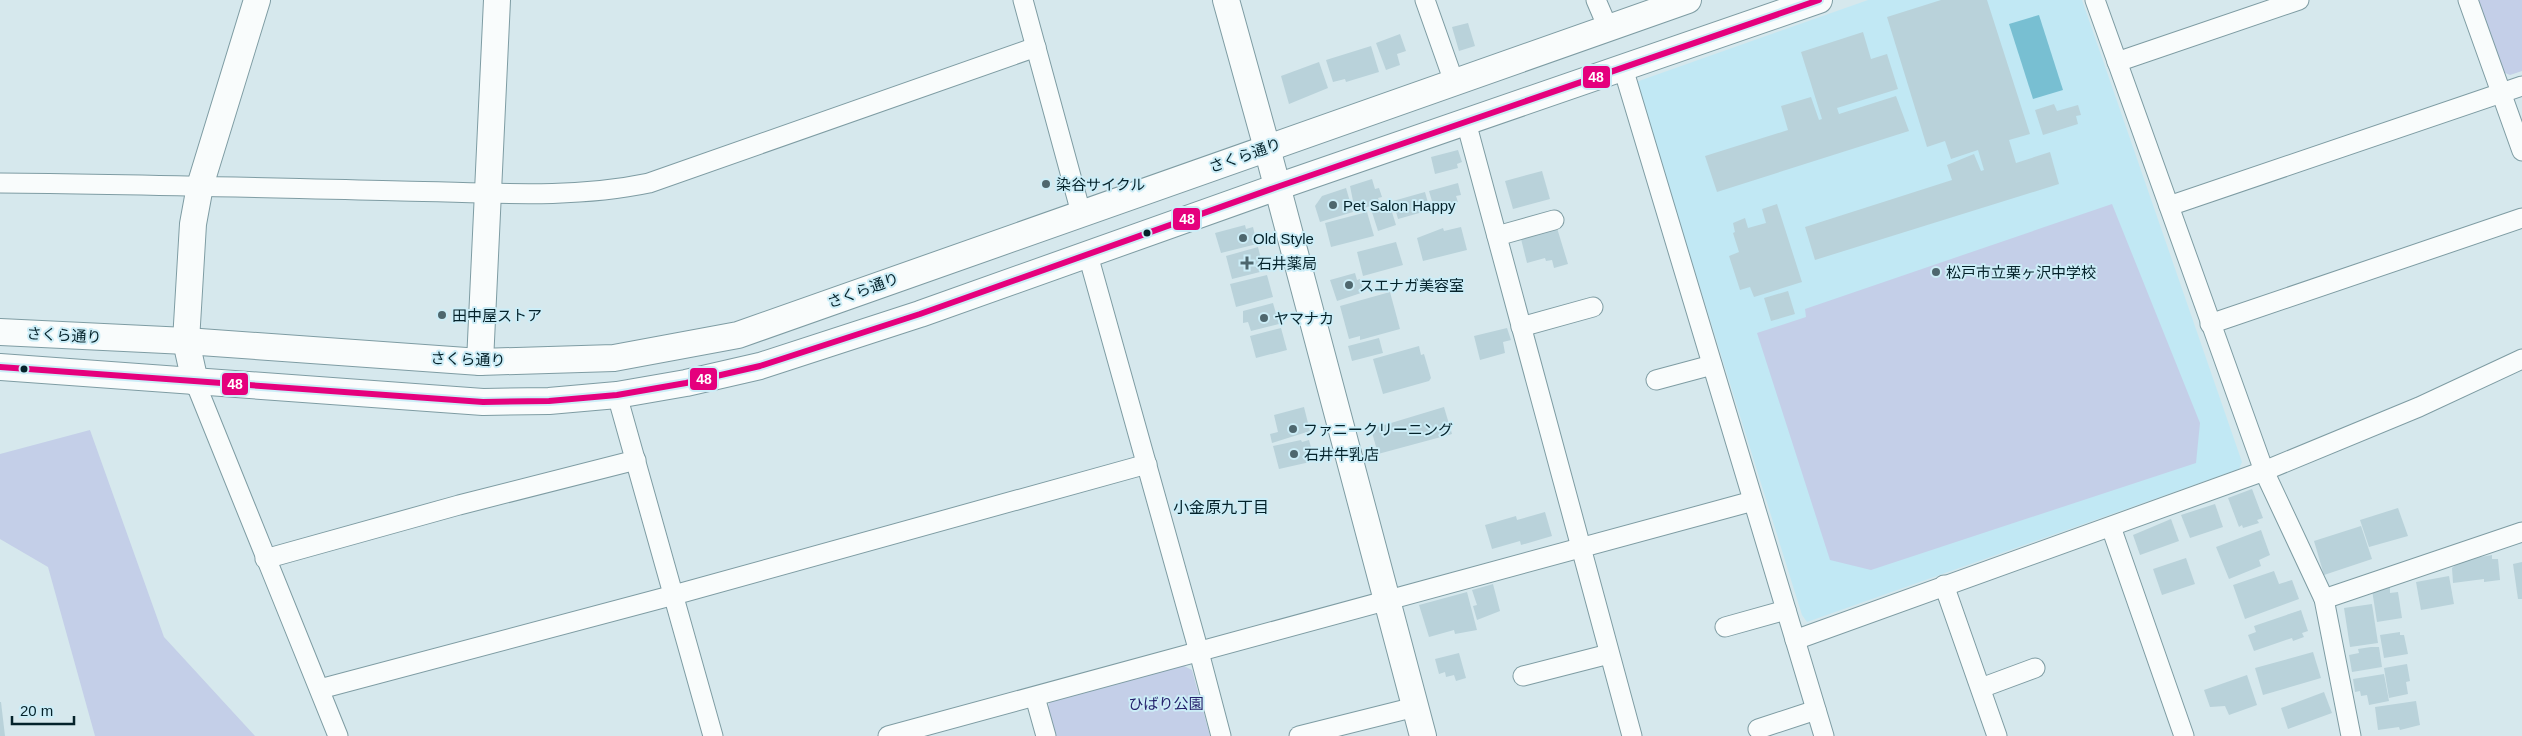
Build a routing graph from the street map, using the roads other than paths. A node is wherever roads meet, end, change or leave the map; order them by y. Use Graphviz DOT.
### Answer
graph roads {
  1 [pos="258,0"];
  2 [pos="497,0"];
  3 [pos="1023,0"];
  4 [pos="1226,0"];
  5 [pos="1425,0"];
  6 [pos="1596,0"];
  7 [pos="1688,0"];
  8 [pos="1819,0"];
  9 [pos="2095,0"];
  10 [pos="2299,0"];
  11 [pos="2468,0"];
  12 [pos="1608,28"];
  13 [pos="1036,47"];
  14 [pos="2117,62"];
  15 [pos="1623,68"];
  16 [pos="1454,82"];
  17 [pos="2522,86"];
  18 [pos="2501,93"];
  19 [pos="1466,122"];
  20 [pos="1267,148"];
  21 [pos="2522,151"];
  22 [pos="0,183"];
  23 [pos="200,186"];
  24 [pos="1277,187"];
  25 [pos="488,192"];
  26 [pos="2169,206"];
  27 [pos="1081,213"];
  28 [pos="2522,218"];
  29 [pos="1554,220"];
  30 [pos="1497,236"];
  31 [pos="1088,255"];
  32 [pos="1593,307"];
  33 [pos="2210,324"];
  34 [pos="1520,327"];
  35 [pos="0,332"];
  36 [pos="186,341"];
  37 [pos="614,358"];
  38 [pos="2522,359"];
  39 [pos="480,362"];
  40 [pos="1712,365"];
  41 [pos="0,368"];
  42 [pos="1656,380"];
  43 [pos="195,382"];
  44 [pos="617,395"];
  45 [pos="636,460"];
  46 [pos="1147,464"];
  47 [pos="2264,471"];
  48 [pos="1753,501"];
  49 [pos="2111,527"];
  50 [pos="2522,532"];
  51 [pos="1581,548"];
  52 [pos="265,560"];
  53 [pos="1944,585"];
  54 [pos="674,595"];
  55 [pos="2324,599"];
  56 [pos="1386,602"];
  57 [pos="1786,610"];
  58 [pos="1725,627"];
  59 [pos="1795,640"];
  60 [pos="1199,652"];
  61 [pos="1609,654"];
  62 [pos="2035,668"];
  63 [pos="1523,676"];
  64 [pos="1981,688"];
  65 [pos="320,689"];
  66 [pos="1035,697"];
  67 [pos="1415,707"];
  68 [pos="1816,710"];
  69 [pos="1758,729"];
  70 [pos="338,736"];
  71 [pos="712,736"];
  72 [pos="888,736"];
  73 [pos="1046,736"];
  74 [pos="1221,736"];
  75 [pos="1300,736"];
  76 [pos="1423,736"];
  77 [pos="1632,736"];
  78 [pos="1824,736"];
  79 [pos="1997,736"];
  80 [pos="2184,736"];
  81 [pos="2350,736"];
  1 -- 23 [label="street"];
  2 -- 25 [label="street"];
  3 -- 13 [label="street"];
  4 -- 20 [label="street"];
  5 -- 16 [label="street"];
  6 -- 12 [label="street"];
  7 -- 12 [label="street, さくら通り"];
  8 -- 15 [label="street"];
  9 -- 14 [label="street"];
  10 -- 14 [label="street"];
  11 -- 18 [label="street"];
  12 -- 15 [label="street"];
  12 -- 16 [label="street, さくら通り"];
  13 -- 25 [label="street"];
  13 -- 27 [label="street"];
  14 -- 26 [label="street"];
  15 -- 19 [label="street"];
  15 -- 40 [label="street"];
  16 -- 20 [label="street, さくら通り"];
  17 -- 18 [label="street"];
  18 -- 21 [label="street"];
  18 -- 26 [label="street"];
  19 -- 24 [label="street"];
  19 -- 30 [label="street"];
  20 -- 24 [label="street"];
  20 -- 27 [label="street, さくら通り"];
  22 -- 23 [label="street"];
  23 -- 25 [label="street"];
  23 -- 36 [label="street"];
  24 -- 31 [label="street"];
  24 -- 56 [label="street"];
  25 -- 39 [label="street"];
  26 -- 33 [label="street"];
  27 -- 37 [label="street, さくら通り"];
  28 -- 33 [label="street"];
  29 -- 30 [label="street"];
  30 -- 34 [label="street"];
  31 -- 44 [label="street"];
  31 -- 46 [label="street"];
  32 -- 34 [label="street"];
  33 -- 47 [label="street"];
  34 -- 51 [label="street"];
  35 -- 36 [label="street, さくら通り"];
  36 -- 39 [label="street, さくら通り"];
  36 -- 43 [label="street"];
  37 -- 39 [label="street, さくら通り"];
  37 -- 44 [label="street"];
  38 -- 47 [label="street"];
  40 -- 42 [label="street"];
  40 -- 48 [label="street"];
  41 -- 43 [label="street"];
  43 -- 44 [label="street"];
  43 -- 52 [label="street"];
  44 -- 45 [label="street"];
  45 -- 52 [label="street"];
  45 -- 54 [label="street"];
  46 -- 54 [label="street"];
  46 -- 60 [label="street"];
  47 -- 49 [label="street"];
  47 -- 55 [label="street"];
  48 -- 51 [label="street"];
  48 -- 57 [label="street"];
  49 -- 53 [label="street"];
  49 -- 80 [label="street"];
  50 -- 55 [label="street"];
  51 -- 56 [label="street"];
  51 -- 61 [label="street"];
  52 -- 65 [label="street"];
  53 -- 59 [label="street"];
  53 -- 64 [label="street"];
  54 -- 65 [label="street"];
  54 -- 71 [label="street"];
  55 -- 81 [label="street"];
  56 -- 60 [label="street"];
  56 -- 67 [label="street"];
  57 -- 58 [label="street"];
  57 -- 59 [label="street"];
  59 -- 68 [label="street"];
  60 -- 66 [label="street"];
  60 -- 74 [label="street"];
  61 -- 63 [label="street"];
  61 -- 77 [label="street"];
  62 -- 64 [label="street"];
  64 -- 79 [label="street"];
  65 -- 70 [label="street"];
  66 -- 72 [label="street"];
  66 -- 73 [label="street"];
  67 -- 75 [label="street"];
  67 -- 76 [label="street"];
  68 -- 69 [label="street"];
  68 -- 78 [label="street"];
}
